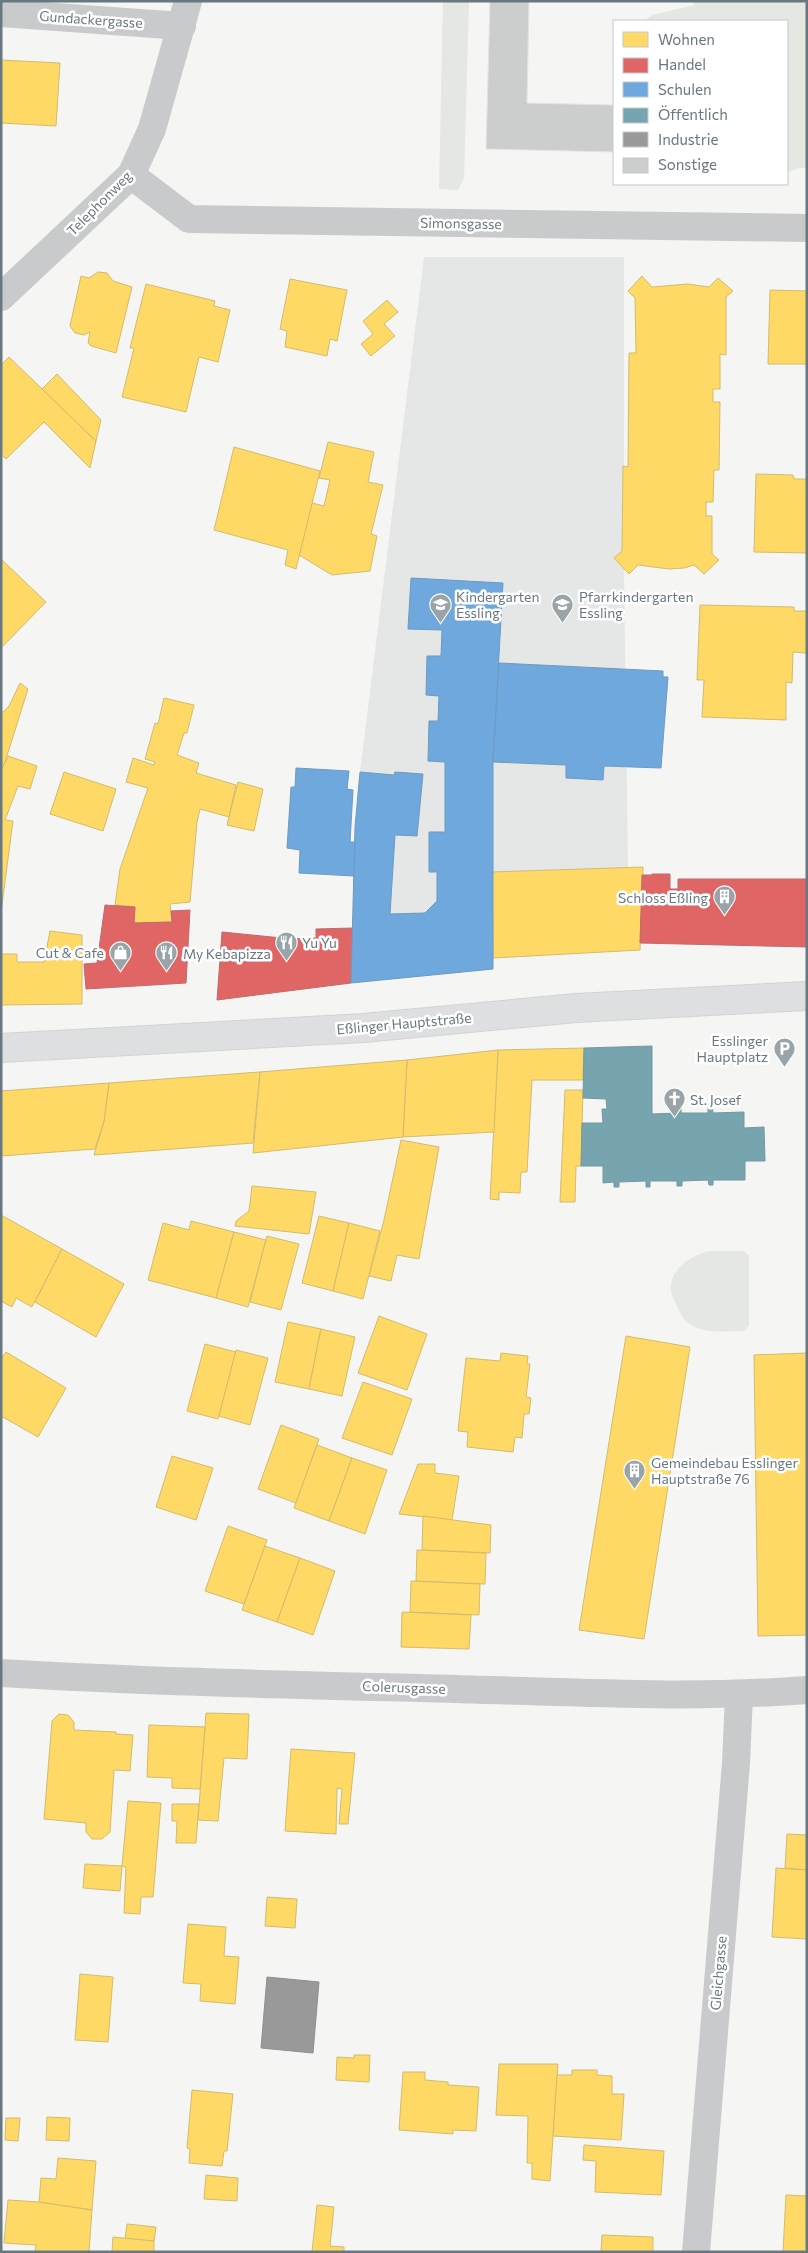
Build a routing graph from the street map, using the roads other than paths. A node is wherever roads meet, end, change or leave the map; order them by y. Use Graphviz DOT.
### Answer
graph roads {
  1 [pos="1,13"];
  2 [pos="185,14"];
  3 [pos="131,175"];
  4 [pos="807,228"];
  5 [pos="1,298"];
  6 [pos="807,996"];
  7 [pos="1,1048"];
  8 [pos="1,1673"];
  9 [pos="807,1690"];
  10 [pos="739,1695"];
  11 [pos="696,2252"];
  1 -- 2 [label="street, Gundackergasse"];
  2 -- 3 [label="street, Telephonweg"];
  3 -- 4 [label="street, Simonsgasse"];
  3 -- 5 [label="street, Telephonweg"];
  6 -- 7 [label="main road, Eßlinger Hauptstraße"];
  8 -- 10 [label="street, Colerusgasse"];
  9 -- 10 [label="street, Colerusgasse"];
  10 -- 11 [label="street, Gleichgasse"];
}
